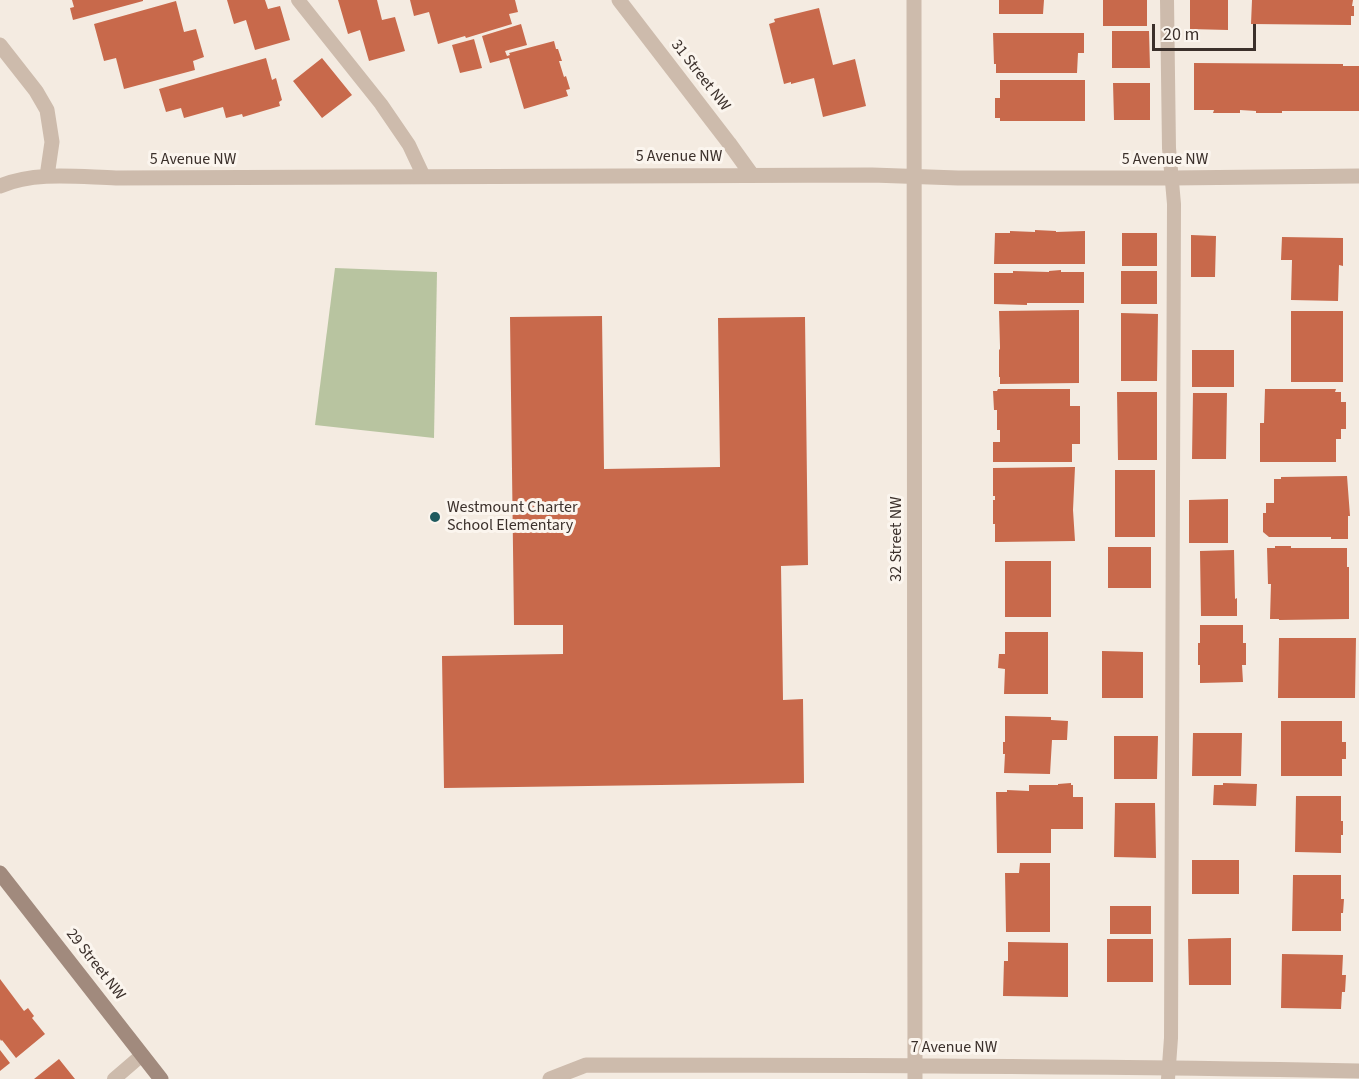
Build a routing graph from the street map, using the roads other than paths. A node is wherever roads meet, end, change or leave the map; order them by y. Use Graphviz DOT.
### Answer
graph roads {
  1 [pos="298,0"];
  2 [pos="619,0"];
  3 [pos="914,0"];
  4 [pos="1167,0"];
  5 [pos="0,45"];
  6 [pos="752,175"];
  7 [pos="46,176"];
  8 [pos="1359,176"];
  9 [pos="424,177"];
  10 [pos="914,177"];
  11 [pos="1171,178"];
  12 [pos="0,186"];
  13 [pos="0,873"];
  14 [pos="142,1054"];
  15 [pos="1359,1071"];
  16 [pos="915,1072"];
  17 [pos="1169,1073"];
  18 [pos="114,1079"];
  19 [pos="161,1079"];
  20 [pos="550,1079"];
  1 -- 9 [label="lane"];
  2 -- 6 [label="street, 31 Street NW"];
  3 -- 10 [label="street, 32 Street NW"];
  4 -- 11 [label="lane"];
  5 -- 7 [label="street"];
  6 -- 9 [label="street, 5 Avenue NW"];
  6 -- 10 [label="street, 5 Avenue NW"];
  7 -- 9 [label="street, 5 Avenue NW"];
  7 -- 12 [label="street, 5 Avenue NW"];
  8 -- 11 [label="street, 5 Avenue NW"];
  10 -- 11 [label="street, 5 Avenue NW"];
  10 -- 16 [label="street, 32 Street NW"];
  11 -- 17 [label="lane"];
  13 -- 14 [label="street, 29 Street NW"];
  14 -- 18 [label="lane"];
  14 -- 19 [label="street, 29 Street NW"];
  15 -- 17 [label="street, 7 Avenue NW"];
  16 -- 17 [label="street, 7 Avenue NW"];
  16 -- 20 [label="street, 7 Avenue NW"];
}
